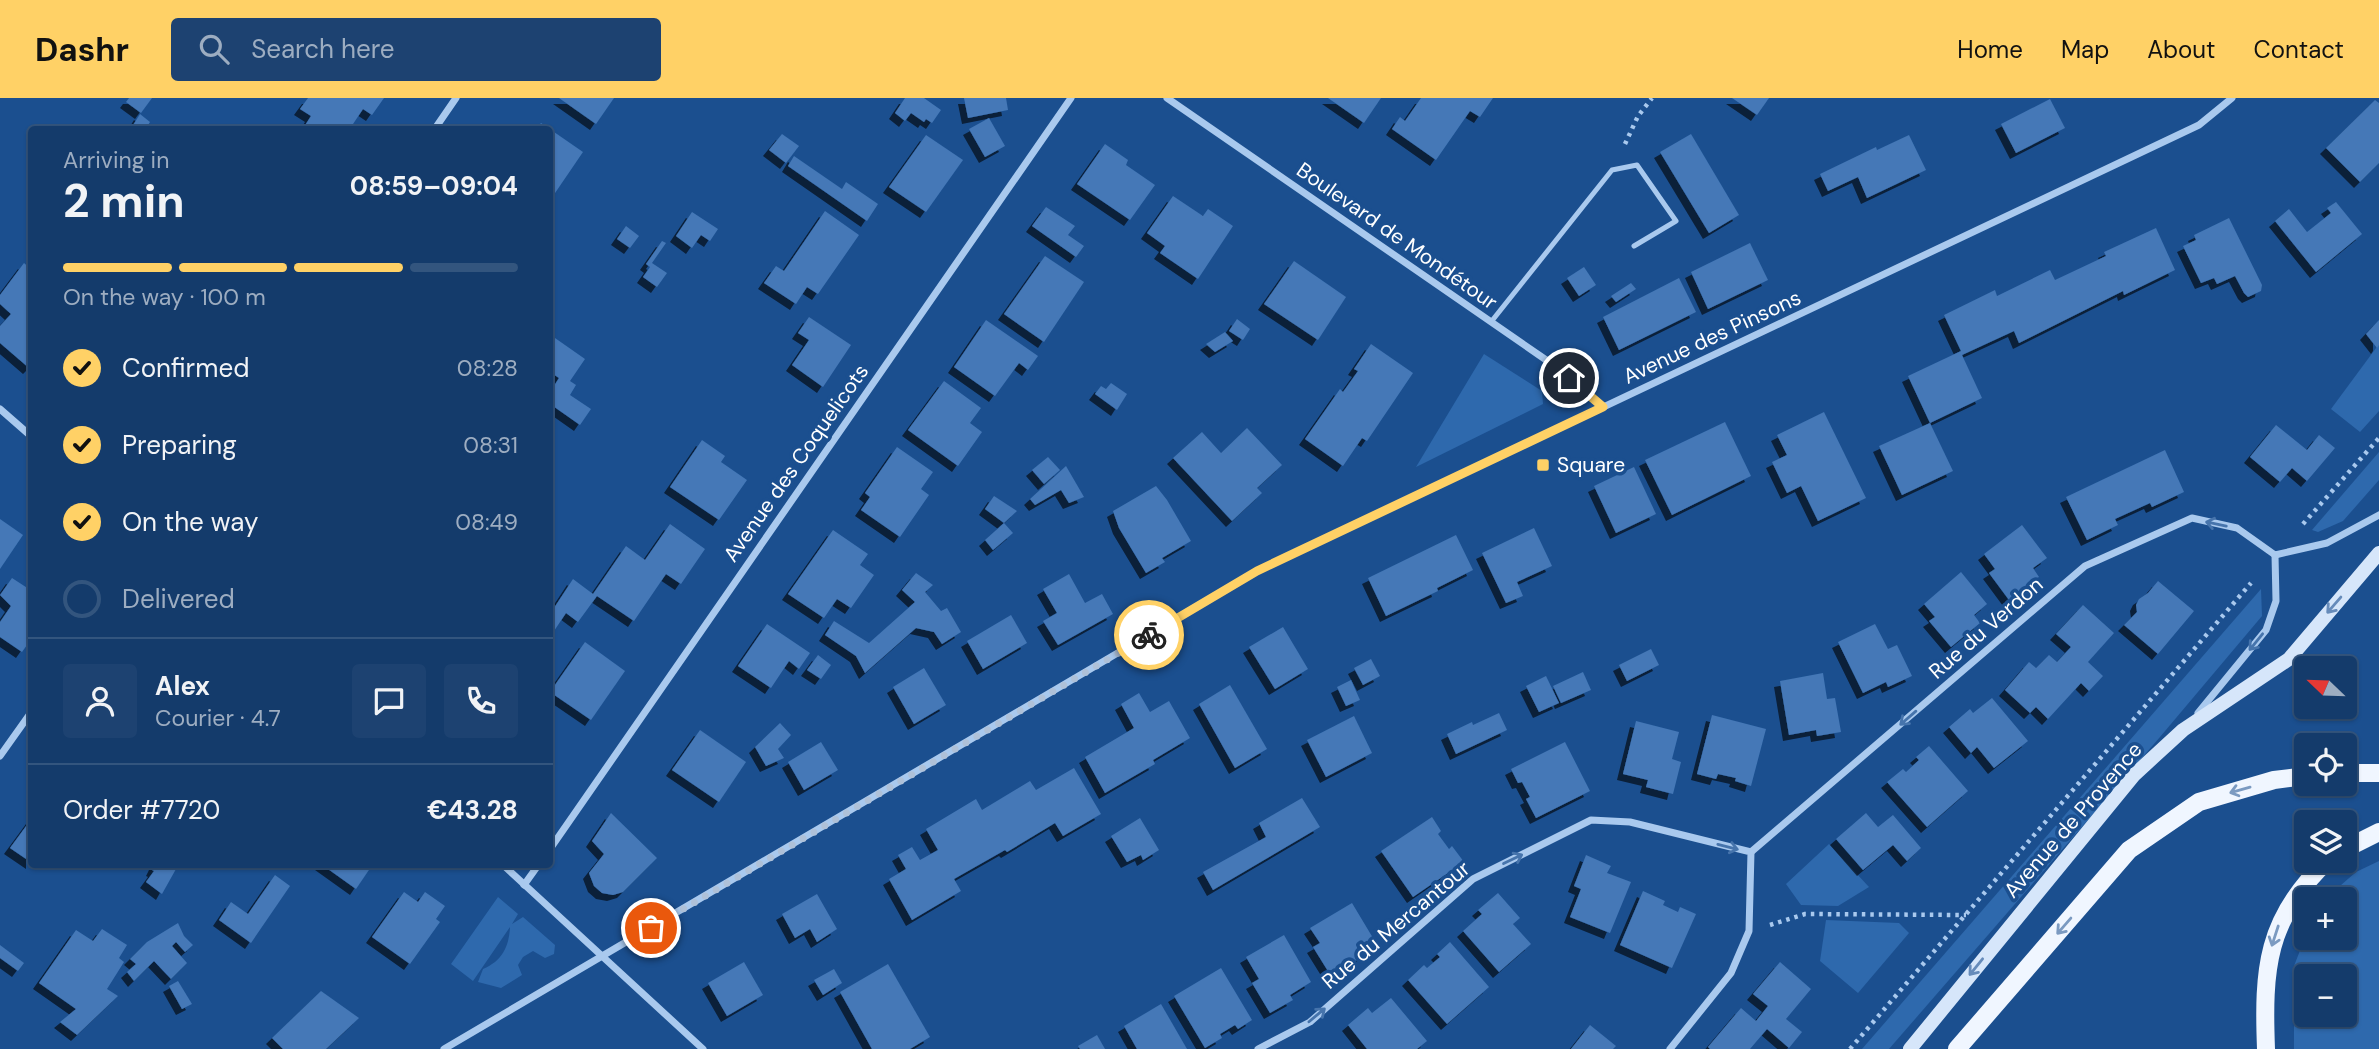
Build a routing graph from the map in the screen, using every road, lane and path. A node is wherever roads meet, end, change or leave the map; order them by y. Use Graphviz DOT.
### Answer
graph roads {
  1 [pos="456,98"];
  2 [pos="1072,98"];
  3 [pos="1167,98"];
  4 [pos="1651,98"];
  5 [pos="2232,98"];
  6 [pos="437,126"];
  7 [pos="1612,170"];
  8 [pos="1634,246"];
  9 [pos="1491,322"];
  10 [pos="1603,407"];
  11 [pos="0,409"];
  12 [pos="28,434"];
  13 [pos="2379,438"];
  14 [pos="2379,515"];
  15 [pos="2379,554"];
  16 [pos="2275,555"];
  17 [pos="28,716"];
  18 [pos="2183,730"];
  19 [pos="0,756"];
  20 [pos="2357,773"];
  21 [pos="2379,773"];
  22 [pos="2294,778"];
  23 [pos="2379,832"];
  24 [pos="2357,843"];
  25 [pos="553,845"];
  26 [pos="1751,852"];
  27 [pos="506,868"];
  28 [pos="536,868"];
  29 [pos="2314,873"];
  30 [pos="524,885"];
  31 [pos="1966,915"];
  32 [pos="1749,931"];
  33 [pos="601,957"];
  34 [pos="444,1049"];
  35 [pos="703,1049"];
  36 [pos="1258,1049"];
  37 [pos="1670,1049"];
  38 [pos="1850,1049"];
  39 [pos="1910,1049"];
  40 [pos="1958,1049"];
  41 [pos="2266,1049"];
  1 -- 6 [label="street"];
  2 -- 25 [label="street, Avenue des Coquelicots"];
  3 -- 9 [label="street, Boulevard de Mondétour"];
  4 -- 7 [label="path"];
  5 -- 10 [label="street, Avenue des Pinsons"];
  7 -- 8 [label="lane"];
  7 -- 9 [label="lane"];
  9 -- 10 [label="street, Boulevard de Mondétour"];
  10 -- 33 [label="street, Avenue des Pinsons"];
  11 -- 12 [label="street"];
  13 -- 16 [label="path"];
  14 -- 16 [label="street"];
  15 -- 18 [label="street, Avenue de Provence, one-way"];
  16 -- 18 [label="street, one-way"];
  16 -- 26 [label="street, Rue du Verdon, one-way"];
  16 -- 31 [label="path"];
  17 -- 19 [label="street"];
  18 -- 39 [label="street, Avenue de Provence, one-way"];
  20 -- 21 [label="main road"];
  22 -- 40 [label="main road, one-way"];
  23 -- 24 [label="main road"];
  26 -- 32 [label="street"];
  36 -- 26 [label="street, Rue du Mercantour, one-way"];
  27 -- 30 [label="street"];
  28 -- 30 [label="street"];
  29 -- 41 [label="main road, one-way"];
  30 -- 33 [label="street"];
  31 -- 32 [label="path"];
  31 -- 38 [label="path"];
  32 -- 37 [label="street"];
  33 -- 34 [label="street, Avenue des Pinsons"];
  33 -- 35 [label="street"];
}
